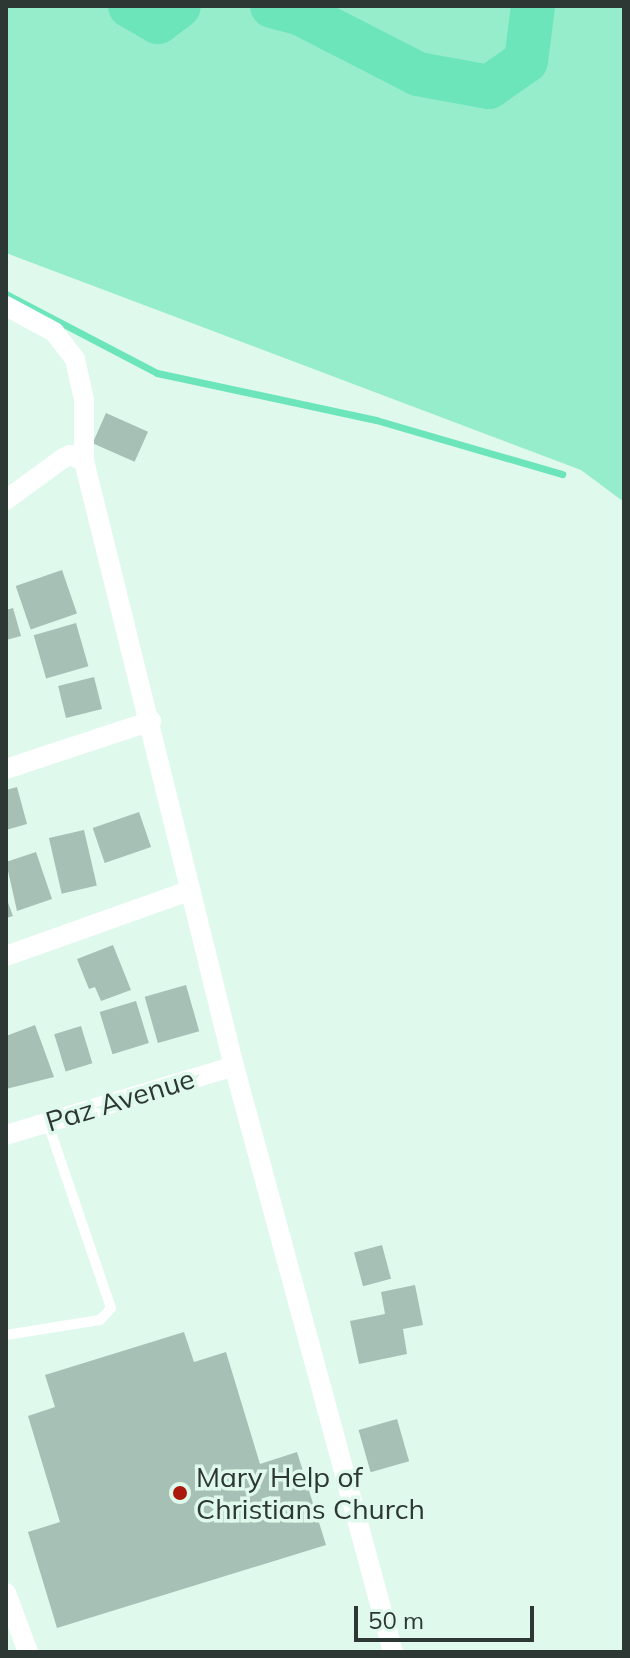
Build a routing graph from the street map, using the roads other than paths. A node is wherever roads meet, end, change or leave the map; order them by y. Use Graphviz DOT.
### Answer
graph roads {
  1 [pos="6,306"];
  2 [pos="84,461"];
  3 [pos="6,500"];
  4 [pos="151,721"];
  5 [pos="6,769"];
  6 [pos="191,890"];
  7 [pos="6,956"];
  8 [pos="234,1066"];
  9 [pos="47,1121"];
  10 [pos="6,1135"];
  11 [pos="6,1335"];
  12 [pos="6,1593"];
  13 [pos="28,1652"];
  14 [pos="393,1652"];
  1 -- 2 [label="street"];
  2 -- 3 [label="street"];
  2 -- 4 [label="street"];
  4 -- 5 [label="street"];
  4 -- 6 [label="street"];
  6 -- 7 [label="street"];
  6 -- 8 [label="street"];
  8 -- 9 [label="street, Paz Avenue"];
  8 -- 14 [label="street"];
  9 -- 10 [label="street, Paz Avenue"];
  9 -- 11 [label="lane"];
  12 -- 13 [label="street"];
}
